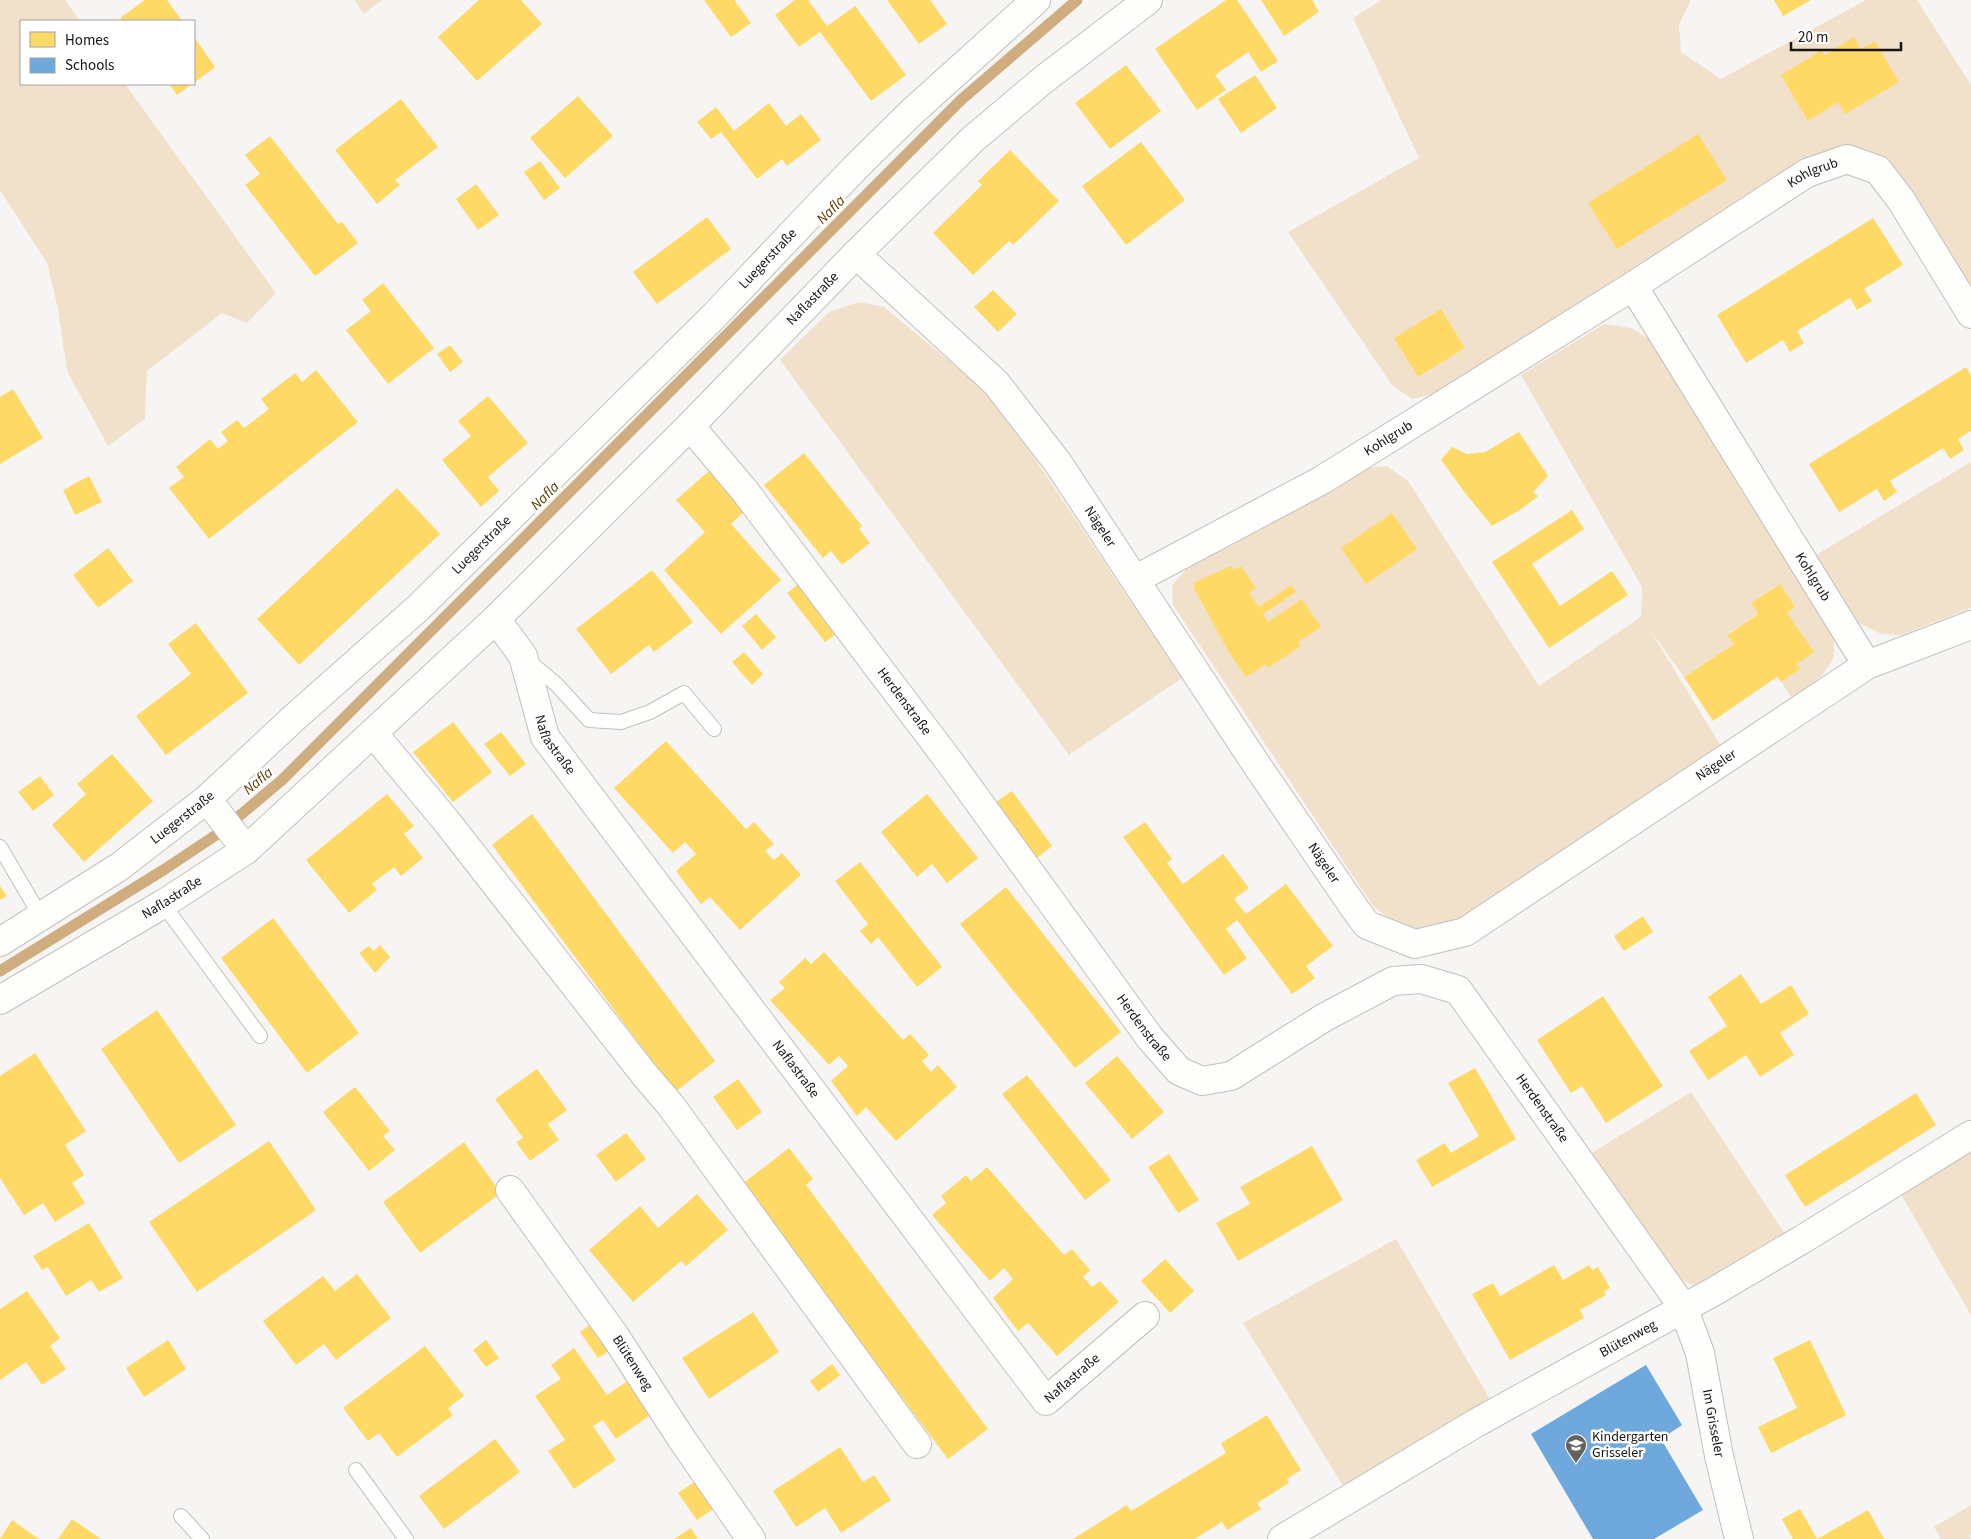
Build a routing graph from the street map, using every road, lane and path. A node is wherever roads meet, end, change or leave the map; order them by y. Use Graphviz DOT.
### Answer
graph roads {
  1 [pos="1036,0"];
  2 [pos="1148,0"];
  3 [pos="856,254"];
  4 [pos="1633,286"];
  5 [pos="1971,314"];
  6 [pos="690,426"];
  7 [pos="1136,578"];
  8 [pos="496,619"];
  9 [pos="1971,625"];
  10 [pos="523,656"];
  11 [pos="1867,664"];
  12 [pos="714,729"];
  13 [pos="372,734"];
  14 [pos="212,805"];
  15 [pos="242,844"];
  16 [pos="0,847"];
  17 [pos="163,904"];
  18 [pos="40,917"];
  19 [pos="0,942"];
  20 [pos="0,1000"];
  21 [pos="260,1036"];
  22 [pos="1971,1135"];
  23 [pos="510,1190"];
  24 [pos="1683,1307"];
  25 [pos="1145,1316"];
  26 [pos="917,1444"];
  27 [pos="356,1470"];
  28 [pos="181,1516"];
  29 [pos="202,1539"];
  30 [pos="406,1539"];
  31 [pos="751,1539"];
  32 [pos="1282,1539"];
  33 [pos="1739,1539"];
  1 -- 14 [label="street, Luegerstraße"];
  2 -- 3 [label="street, Naflastraße"];
  3 -- 6 [label="street, Naflastraße"];
  3 -- 7 [label="street, Nägeler"];
  4 -- 5 [label="street, Kohlgrub"];
  4 -- 7 [label="street, Kohlgrub"];
  4 -- 11 [label="street, Kohlgrub"];
  6 -- 8 [label="street, Naflastraße"];
  6 -- 24 [label="street, Herdenstraße"];
  7 -- 11 [label="street, Nägeler"];
  8 -- 10 [label="street, Naflastraße"];
  8 -- 13 [label="street, Naflastraße"];
  9 -- 11 [label="street, Nägeler"];
  10 -- 12 [label="lane"];
  10 -- 25 [label="street, Naflastraße"];
  13 -- 15 [label="street, Naflastraße"];
  13 -- 26 [label="street"];
  14 -- 15 [label="street"];
  14 -- 18 [label="street, Luegerstraße"];
  15 -- 17 [label="street, Naflastraße"];
  16 -- 18 [label="lane"];
  17 -- 20 [label="street, Naflastraße"];
  17 -- 21 [label="lane"];
  18 -- 19 [label="street, Luegerstraße"];
  22 -- 24 [label="street, Blütenweg"];
  23 -- 31 [label="street, Blütenweg"];
  24 -- 32 [label="street, Blütenweg"];
  24 -- 33 [label="street, Im Grisseler"];
  27 -- 30 [label="lane"];
  28 -- 29 [label="lane"];
}
